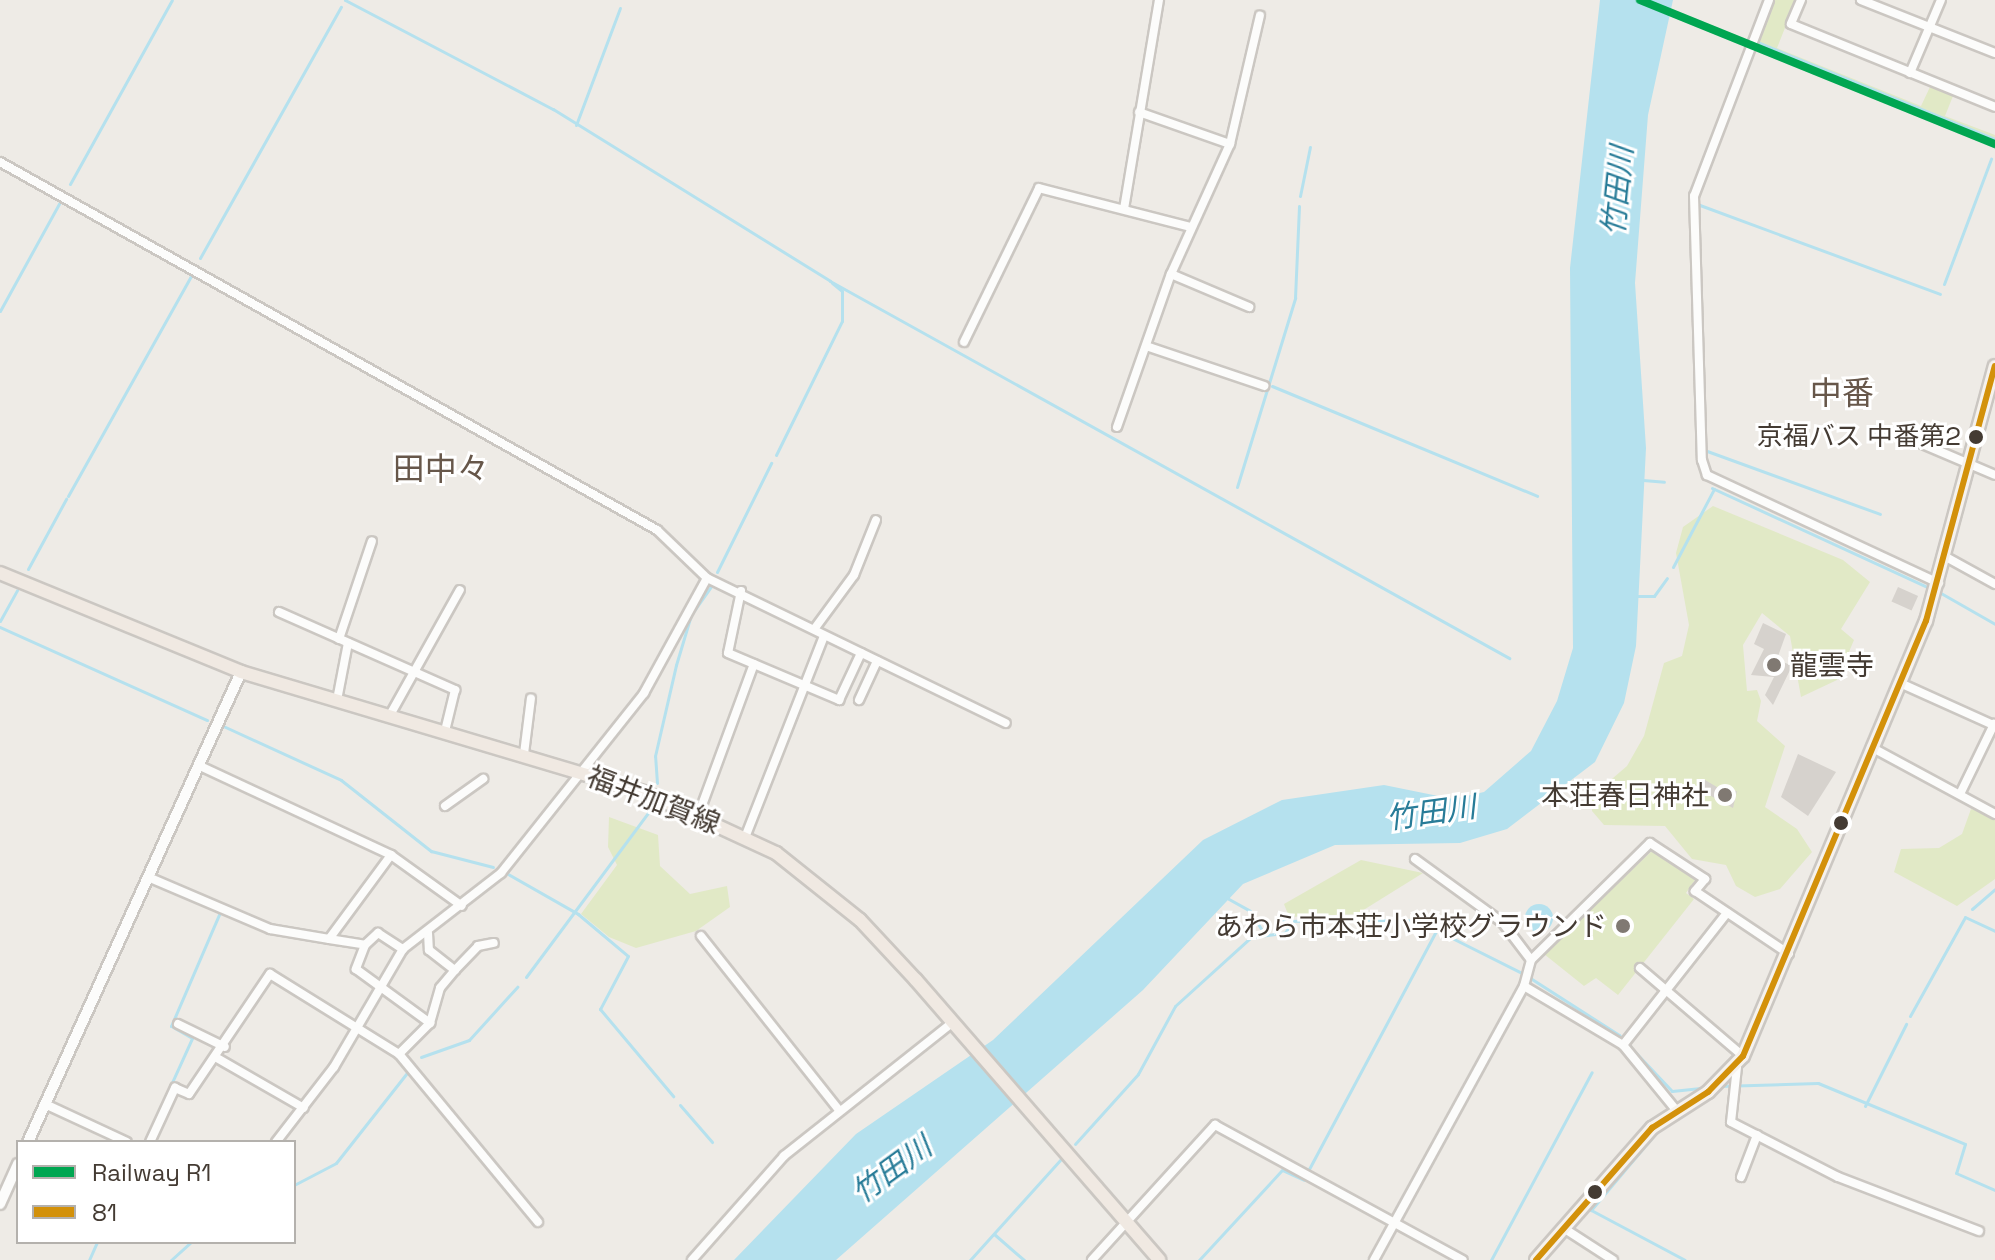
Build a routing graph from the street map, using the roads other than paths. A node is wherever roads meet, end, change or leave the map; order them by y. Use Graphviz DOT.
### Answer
graph roads {
  1 [pos="1159,0"];
  2 [pos="1769,0"];
  3 [pos="1801,0"];
  4 [pos="1861,0"];
  5 [pos="1941,0"];
  6 [pos="1260,15"];
  7 [pos="1929,27"];
  8 [pos="1995,53"];
  9 [pos="1910,73"];
  10 [pos="1995,107"];
  11 [pos="1139,112"];
  12 [pos="1230,144"];
  13 [pos="0,162"];
  14 [pos="1124,209"];
  15 [pos="1191,227"];
  16 [pos="1171,274"];
  17 [pos="1249,307"];
  18 [pos="964,342"];
  19 [pos="1146,346"];
  20 [pos="1995,366"];
  21 [pos="1264,386"];
  22 [pos="1117,427"];
  23 [pos="1913,440"];
  24 [pos="1971,465"];
  25 [pos="1995,475"];
  26 [pos="876,520"];
  27 [pos="372,541"];
  28 [pos="1946,557"];
  29 [pos="0,573"];
  30 [pos="707,578"];
  31 [pos="1995,584"];
  32 [pos="1937,588"];
  33 [pos="460,590"];
  34 [pos="741,591"];
  35 [pos="279,612"];
  36 [pos="815,628"];
  37 [pos="824,636"];
  38 [pos="344,641"];
  39 [pos="861,653"];
  40 [pos="877,661"];
  41 [pos="754,664"];
  42 [pos="413,671"];
  43 [pos="241,672"];
  44 [pos="801,683"];
  45 [pos="1900,683"];
  46 [pos="531,698"];
  47 [pos="337,700"];
  48 [pos="859,700"];
  49 [pos="390,715"];
  50 [pos="1006,723"];
  51 [pos="1994,724"];
  52 [pos="445,731"];
  53 [pos="1871,747"];
  54 [pos="524,754"];
  55 [pos="198,765"];
  56 [pos="583,772"];
  57 [pos="483,779"];
  58 [pos="1961,792"];
  59 [pos="445,806"];
  60 [pos="1995,814"];
  61 [pos="698,816"];
  62 [pos="746,835"];
  63 [pos="391,855"];
  64 [pos="1415,859"];
  65 [pos="148,877"];
  66 [pos="462,906"];
  67 [pos="1727,913"];
  68 [pos="428,933"];
  69 [pos="701,936"];
  70 [pos="329,939"];
  71 [pos="494,943"];
  72 [pos="365,945"];
  73 [pos="403,949"];
  74 [pos="1789,955"];
  75 [pos="1531,960"];
  76 [pos="1640,968"];
  77 [pos="455,970"];
  78 [pos="1524,986"];
  79 [pos="383,987"];
  80 [pos="1663,988"];
  81 [pos="953,1022"];
  82 [pos="430,1023"];
  83 [pos="178,1024"];
  84 [pos="355,1033"];
  85 [pos="1623,1045"];
  86 [pos="225,1047"];
  87 [pos="399,1054"];
  88 [pos="217,1058"];
  89 [pos="1740,1062"];
  90 [pos="1708,1092"];
  91 [pos="1728,1097"];
  92 [pos="45,1104"];
  93 [pos="304,1108"];
  94 [pos="839,1110"];
  95 [pos="1676,1110"];
  96 [pos="1757,1135"];
  97 [pos="29,1140"];
  98 [pos="123,1140"];
  99 [pos="151,1140"];
  100 [pos="278,1140"];
  101 [pos="16,1168"];
  102 [pos="1741,1177"];
  103 [pos="0,1204"];
  104 [pos="538,1222"];
  105 [pos="1124,1224"];
  106 [pos="1397,1224"];
  107 [pos="1565,1229"];
  108 [pos="1979,1231"];
  109 [pos="1617,1259"];
  110 [pos="692,1260"];
  111 [pos="1092,1260"];
  112 [pos="1159,1260"];
  113 [pos="1374,1260"];
  114 [pos="1463,1260"];
  115 [pos="1536,1260"];
  1 -- 11 [label="street"];
  2 -- 32 [label="street"];
  3 -- 9 [label="street"];
  4 -- 7 [label="street"];
  5 -- 7 [label="street"];
  6 -- 12 [label="street"];
  7 -- 8 [label="street"];
  7 -- 9 [label="street"];
  9 -- 10 [label="street"];
  11 -- 12 [label="street"];
  11 -- 14 [label="street"];
  12 -- 15 [label="street"];
  13 -- 30 [label="street"];
  14 -- 15 [label="street"];
  14 -- 18 [label="street"];
  15 -- 16 [label="street"];
  16 -- 17 [label="street"];
  16 -- 19 [label="street"];
  19 -- 21 [label="street"];
  19 -- 22 [label="street"];
  20 -- 24 [label="main road"];
  23 -- 24 [label="street"];
  24 -- 25 [label="street"];
  24 -- 28 [label="main road"];
  26 -- 36 [label="street"];
  27 -- 38 [label="street"];
  28 -- 31 [label="street"];
  28 -- 32 [label="main road"];
  29 -- 43 [label="main road, 福井加賀線"];
  30 -- 34 [label="street"];
  30 -- 56 [label="street"];
  32 -- 45 [label="main road"];
  33 -- 42 [label="street"];
  34 -- 36 [label="street"];
  34 -- 41 [label="street"];
  35 -- 38 [label="street"];
  36 -- 37 [label="street"];
  37 -- 39 [label="street"];
  37 -- 44 [label="street"];
  38 -- 42 [label="street"];
  38 -- 47 [label="street"];
  39 -- 40 [label="street"];
  39 -- 44 [label="street"];
  40 -- 48 [label="street"];
  40 -- 50 [label="street"];
  41 -- 44 [label="street"];
  41 -- 61 [label="street"];
  42 -- 49 [label="street"];
  42 -- 52 [label="street"];
  43 -- 47 [label="main road, 福井加賀線"];
  43 -- 55 [label="street"];
  44 -- 62 [label="street"];
  45 -- 51 [label="street"];
  45 -- 53 [label="main road"];
  46 -- 54 [label="street"];
  47 -- 49 [label="main road, 福井加賀線"];
  49 -- 52 [label="main road, 福井加賀線"];
  51 -- 58 [label="street"];
  52 -- 54 [label="main road, 福井加賀線"];
  53 -- 58 [label="street"];
  53 -- 74 [label="main road"];
  54 -- 56 [label="main road, 福井加賀線"];
  55 -- 63 [label="street"];
  55 -- 65 [label="street"];
  56 -- 61 [label="main road, 福井加賀線"];
  56 -- 66 [label="street"];
  57 -- 59 [label="street"];
  58 -- 60 [label="street"];
  61 -- 62 [label="main road, 福井加賀線"];
  62 -- 81 [label="main road, 福井加賀線"];
  63 -- 66 [label="street"];
  63 -- 70 [label="street"];
  64 -- 75 [label="street"];
  65 -- 70 [label="street"];
  65 -- 92 [label="street"];
  66 -- 68 [label="street"];
  67 -- 74 [label="street"];
  67 -- 75 [label="street"];
  67 -- 80 [label="street"];
  68 -- 73 [label="street"];
  68 -- 77 [label="street"];
  69 -- 94 [label="street"];
  70 -- 72 [label="street"];
  71 -- 77 [label="street"];
  72 -- 73 [label="street"];
  72 -- 79 [label="street"];
  73 -- 79 [label="street"];
  74 -- 89 [label="main road"];
  75 -- 78 [label="street"];
  76 -- 80 [label="street"];
  77 -- 82 [label="street"];
  78 -- 85 [label="street"];
  78 -- 106 [label="street"];
  79 -- 82 [label="street"];
  79 -- 84 [label="street"];
  80 -- 85 [label="street"];
  80 -- 89 [label="street"];
  81 -- 94 [label="street"];
  81 -- 105 [label="main road, 福井加賀線"];
  82 -- 87 [label="street"];
  83 -- 86 [label="street"];
  84 -- 86 [label="street"];
  84 -- 87 [label="street"];
  84 -- 93 [label="street"];
  85 -- 95 [label="street"];
  86 -- 88 [label="street"];
  87 -- 104 [label="street"];
  88 -- 93 [label="street"];
  88 -- 99 [label="street"];
  89 -- 90 [label="main road"];
  89 -- 91 [label="street"];
  90 -- 91 [label="street"];
  90 -- 95 [label="main road"];
  91 -- 96 [label="street"];
  92 -- 97 [label="street"];
  92 -- 98 [label="street"];
  93 -- 100 [label="street"];
  94 -- 110 [label="street"];
  95 -- 107 [label="main road"];
  96 -- 102 [label="street"];
  96 -- 108 [label="street"];
  101 -- 103 [label="street"];
  105 -- 106 [label="street"];
  105 -- 111 [label="street"];
  105 -- 112 [label="main road, 福井加賀線"];
  106 -- 113 [label="street"];
  106 -- 114 [label="street"];
  107 -- 109 [label="street"];
  107 -- 115 [label="main road"];
}
